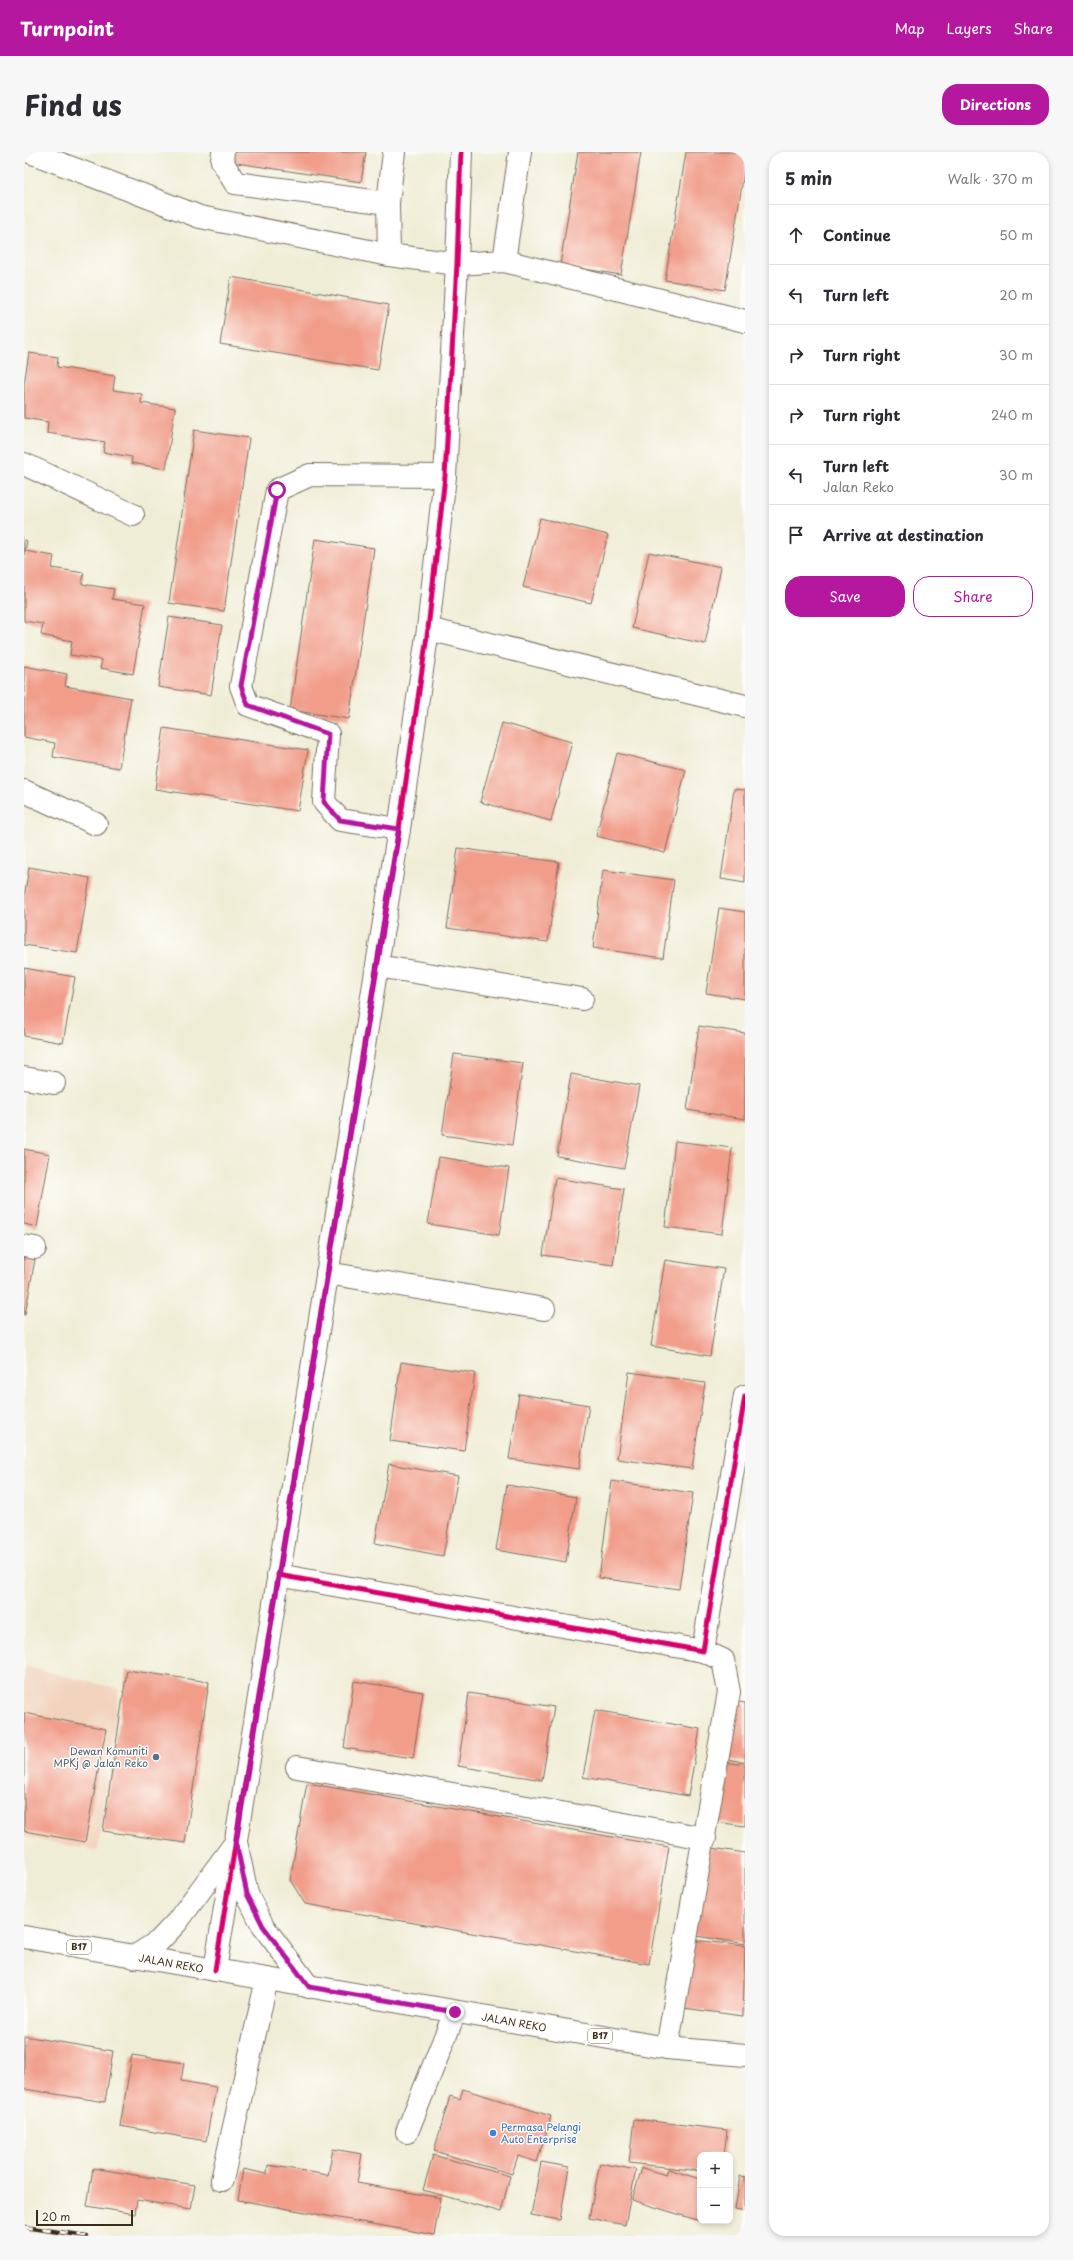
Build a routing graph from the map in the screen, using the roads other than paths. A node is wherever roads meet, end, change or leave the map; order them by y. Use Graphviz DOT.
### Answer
graph roads {
  1 [pos="30,152"];
  2 [pos="223,152"];
  3 [pos="394,152"];
  4 [pos="461,152"];
  5 [pos="520,152"];
  6 [pos="388,203"];
  7 [pos="389,255"];
  8 [pos="504,261"];
  9 [pos="457,264"];
  10 [pos="745,321"];
  11 [pos="24,464"];
  12 [pos="445,476"];
  13 [pos="134,515"];
  14 [pos="428,629"];
  15 [pos="745,706"];
  16 [pos="24,792"];
  17 [pos="96,824"];
  18 [pos="399,829"];
  19 [pos="377,966"];
  20 [pos="582,999"];
  21 [pos="24,1078"];
  22 [pos="54,1084"];
  23 [pos="327,1273"];
  24 [pos="544,1309"];
  25 [pos="745,1396"];
  26 [pos="278,1576"];
  27 [pos="703,1651"];
  28 [pos="297,1767"];
  29 [pos="704,1838"];
  30 [pos="236,1842"];
  31 [pos="24,1937"];
  32 [pos="134,1956"];
  33 [pos="215,1970"];
  34 [pos="267,1979"];
  35 [pos="309,1987"];
  36 [pos="455,2012"];
  37 [pos="667,2048"];
  38 [pos="745,2055"];
  39 [pos="407,2132"];
  40 [pos="222,2180"];
  1 -- 7 [label="street"];
  2 -- 6 [label="street"];
  3 -- 6 [label="street"];
  4 -- 9 [label="street"];
  5 -- 8 [label="street"];
  6 -- 7 [label="street"];
  7 -- 9 [label="street"];
  8 -- 9 [label="street"];
  8 -- 10 [label="street"];
  9 -- 12 [label="street"];
  11 -- 13 [label="street"];
  12 -- 14 [label="street"];
  12 -- 18 [label="street"];
  14 -- 15 [label="street"];
  14 -- 18 [label="street"];
  16 -- 17 [label="street"];
  18 -- 19 [label="street"];
  19 -- 20 [label="street"];
  19 -- 23 [label="street"];
  21 -- 22 [label="street"];
  23 -- 24 [label="street"];
  23 -- 26 [label="street"];
  25 -- 27 [label="street"];
  26 -- 27 [label="street"];
  26 -- 30 [label="street"];
  27 -- 29 [label="street"];
  28 -- 29 [label="street"];
  29 -- 37 [label="street"];
  30 -- 32 [label="street"];
  30 -- 33 [label="street"];
  30 -- 35 [label="street"];
  31 -- 32 [label="street, JALAN REKO / B17"];
  32 -- 33 [label="street, JALAN REKO / B17"];
  33 -- 34 [label="street, JALAN REKO / B17"];
  34 -- 35 [label="street, JALAN REKO / B17"];
  34 -- 40 [label="street"];
  35 -- 36 [label="street, JALAN REKO / B17"];
  36 -- 37 [label="street, JALAN REKO / B17"];
  36 -- 39 [label="street"];
  37 -- 38 [label="street, JALAN REKO / B17"];
}
